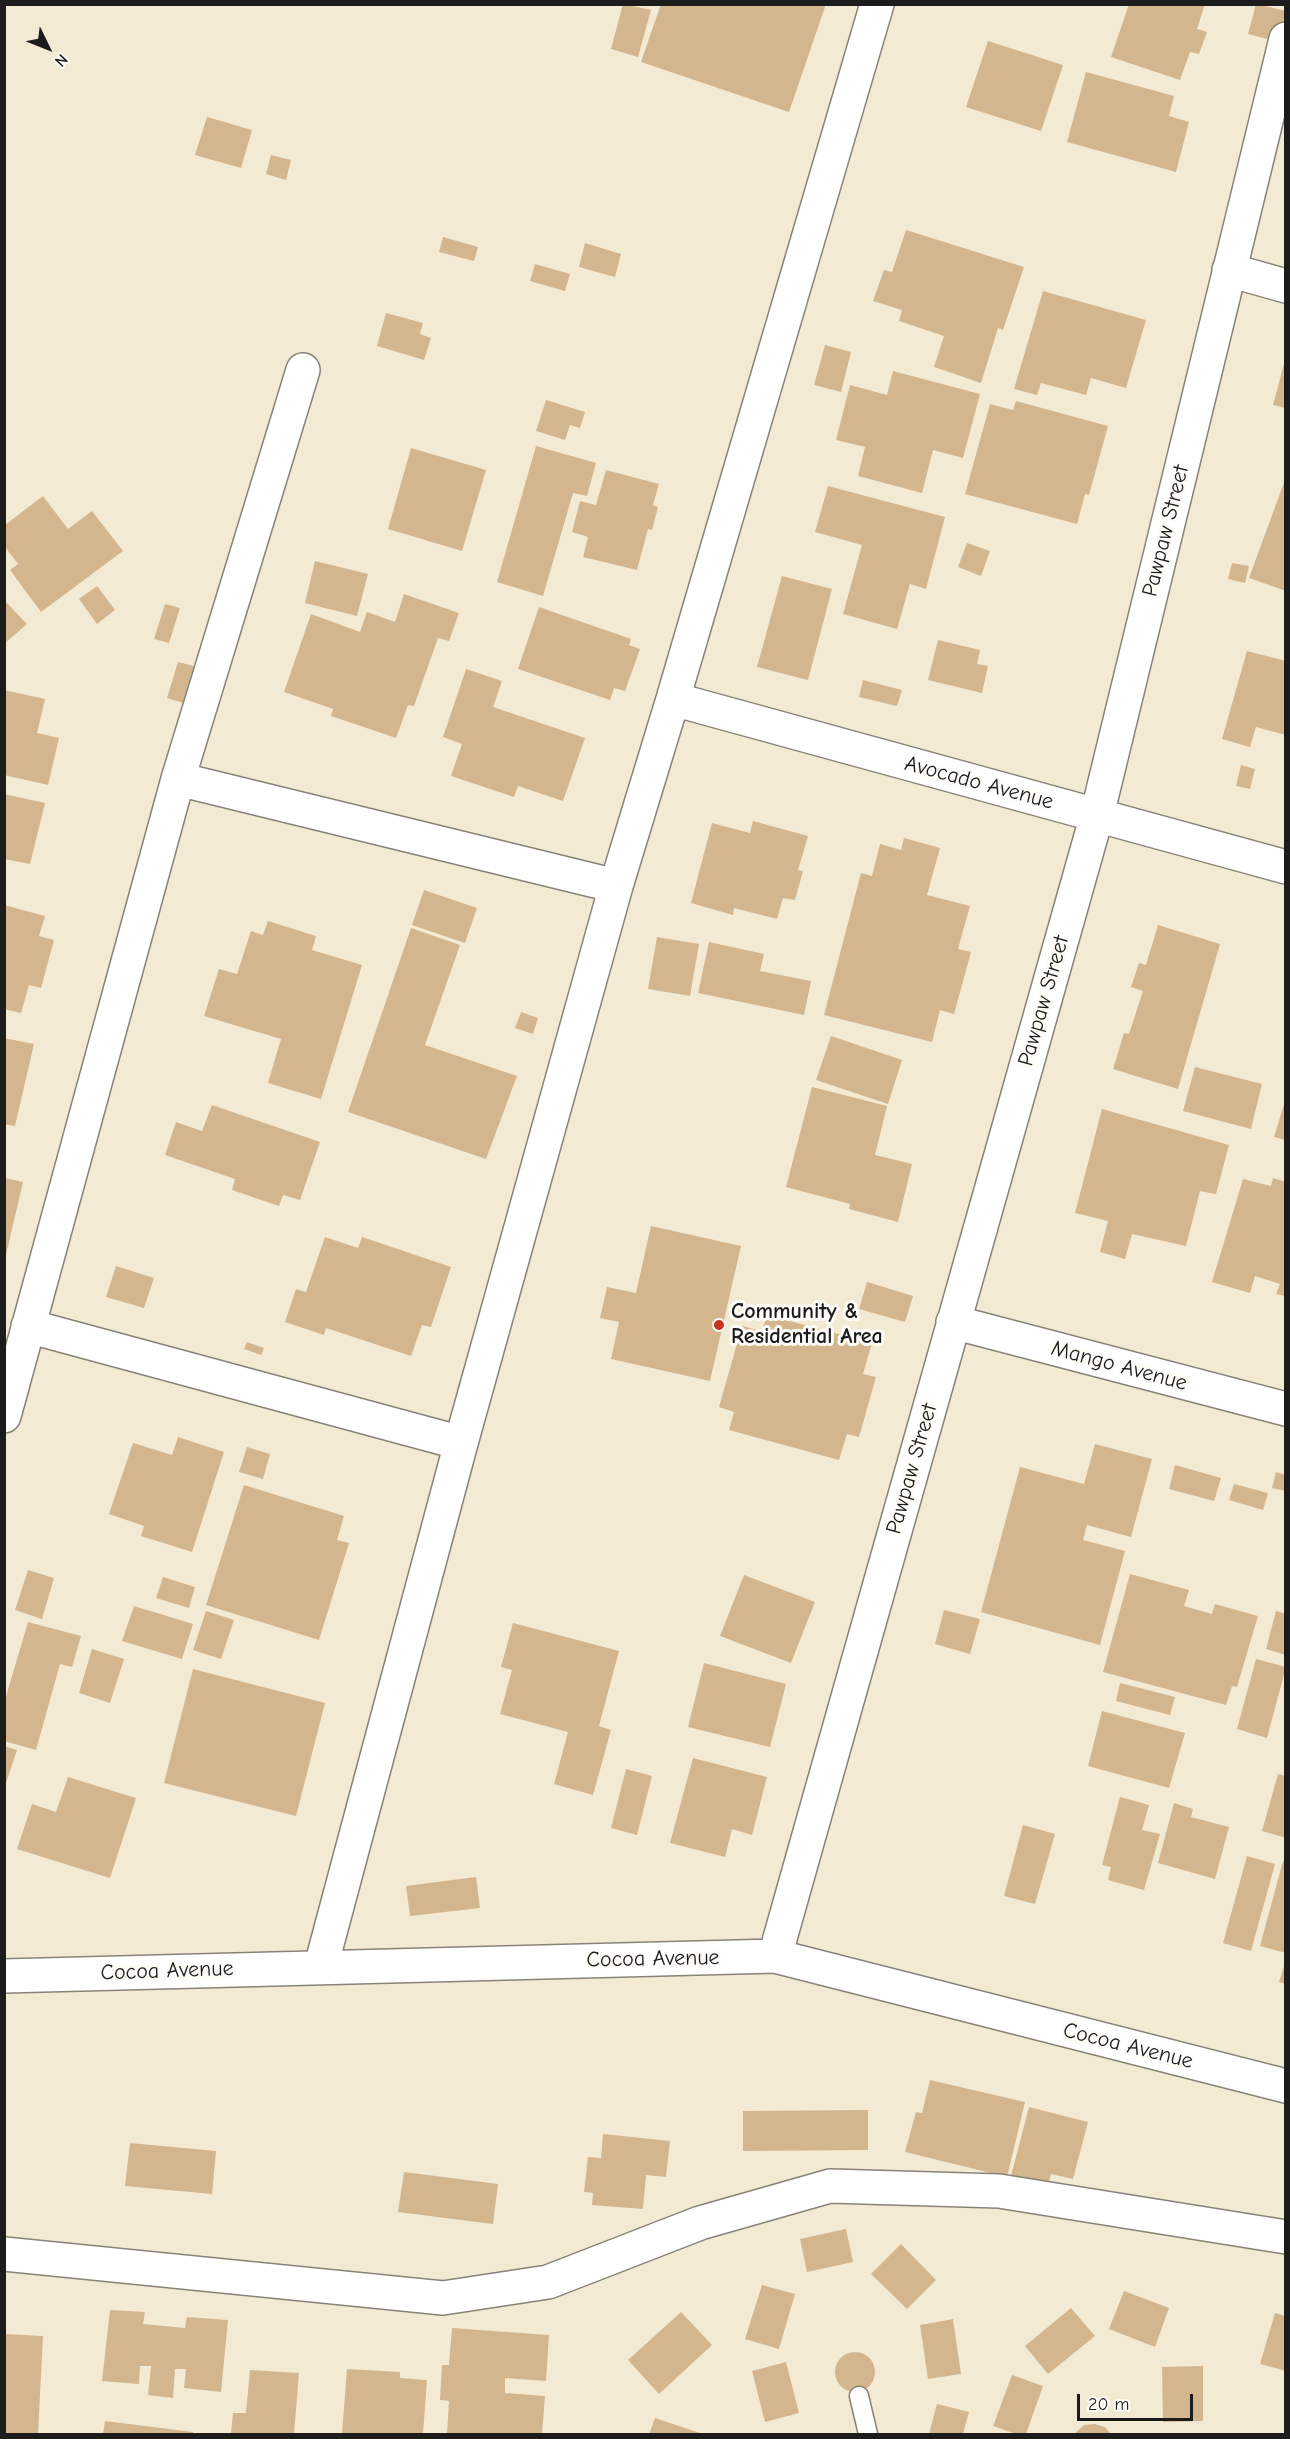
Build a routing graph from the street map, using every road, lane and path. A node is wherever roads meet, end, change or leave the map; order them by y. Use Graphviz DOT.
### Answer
graph roads {
  1 [pos="877,4"];
  2 [pos="1286,39"];
  3 [pos="1229,270"];
  4 [pos="1286,286"];
  5 [pos="303,370"];
  6 [pos="673,699"];
  7 [pos="177,779"];
  8 [pos="1097,815"];
  9 [pos="1286,867"];
  10 [pos="616,886"];
  11 [pos="953,1322"];
  12 [pos="28,1326"];
  13 [pos="12,1356"];
  14 [pos="1286,1409"];
  15 [pos="4,1416"];
  16 [pos="461,1443"];
  17 [pos="775,1956"];
  18 [pos="321,1966"];
  19 [pos="4,1976"];
  20 [pos="1286,2086"];
  21 [pos="1286,2236"];
  22 [pos="4,2254"];
  23 [pos="859,2396"];
  24 [pos="868,2434"];
  1 -- 6 [label="street"];
  2 -- 3 [label="street, Pawpaw Street"];
  3 -- 4 [label="street"];
  3 -- 8 [label="street, Pawpaw Street"];
  5 -- 7 [label="street"];
  6 -- 8 [label="street, Avocado Avenue"];
  6 -- 10 [label="street"];
  7 -- 10 [label="street"];
  7 -- 12 [label="street"];
  8 -- 9 [label="street, Avocado Avenue"];
  8 -- 11 [label="street, Pawpaw Street"];
  10 -- 16 [label="street"];
  11 -- 14 [label="street, Mango Avenue"];
  11 -- 17 [label="street, Pawpaw Street"];
  12 -- 13 [label="street"];
  12 -- 16 [label="street"];
  13 -- 15 [label="street"];
  16 -- 18 [label="street"];
  17 -- 18 [label="street, Cocoa Avenue"];
  17 -- 20 [label="street, Cocoa Avenue"];
  18 -- 19 [label="street, Cocoa Avenue"];
  21 -- 22 [label="street"];
  23 -- 24 [label="lane"];
}
